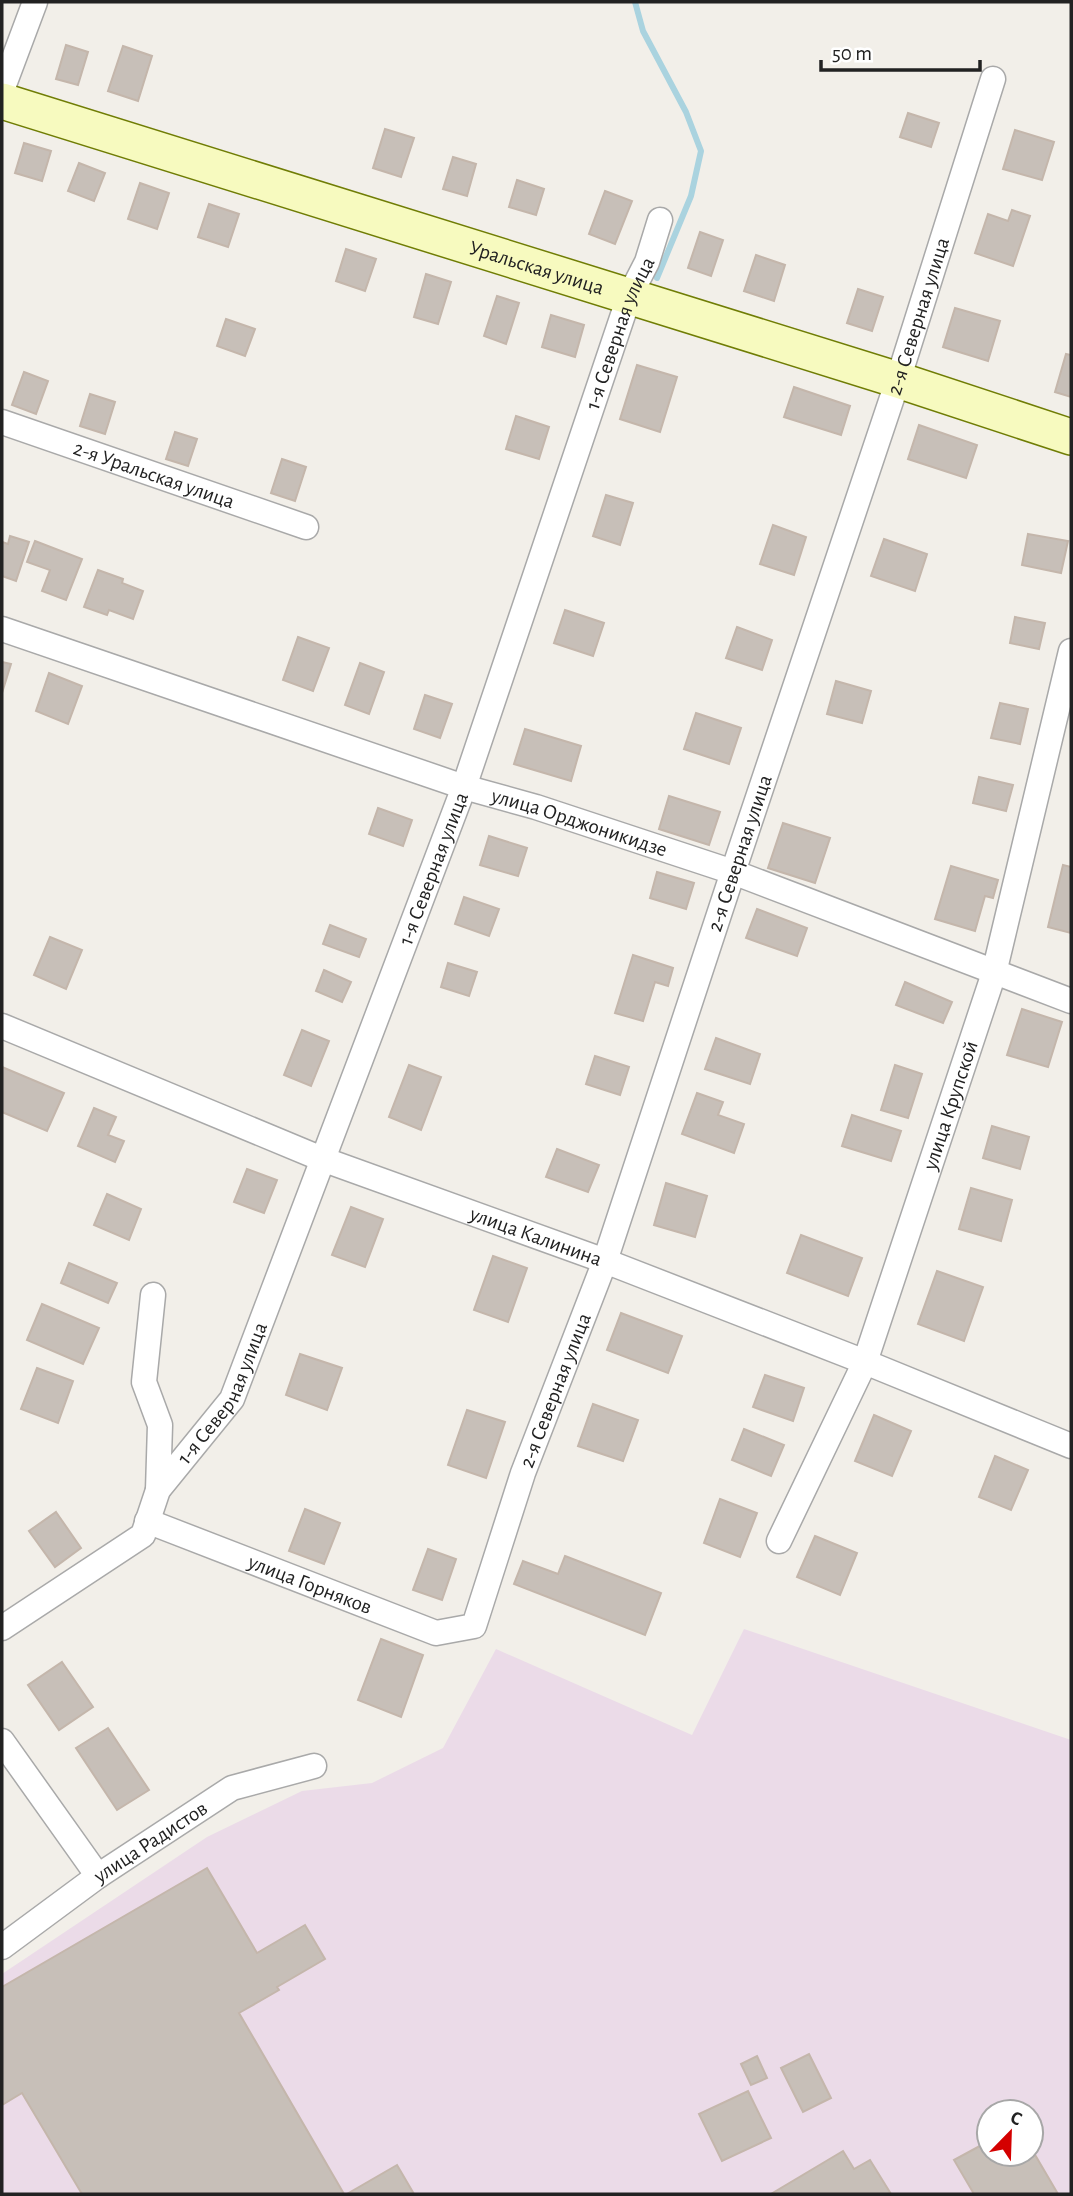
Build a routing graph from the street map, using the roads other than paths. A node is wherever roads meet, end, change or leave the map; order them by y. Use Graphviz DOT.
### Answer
graph roads {
  1 [pos="34,2"];
  2 [pos="993,79"];
  3 [pos="2,90"];
  4 [pos="2,101"];
  5 [pos="660,220"];
  6 [pos="629,297"];
  7 [pos="898,380"];
  8 [pos="2,422"];
  9 [pos="1071,437"];
  10 [pos="306,527"];
  11 [pos="2,629"];
  12 [pos="1071,651"];
  13 [pos="464,787"];
  14 [pos="733,872"];
  15 [pos="994,973"];
  16 [pos="1071,1002"];
  17 [pos="2,1026"];
  18 [pos="322,1159"];
  19 [pos="605,1261"];
  20 [pos="153,1295"];
  21 [pos="865,1362"];
  22 [pos="1071,1446"];
  23 [pos="158,1490"];
  24 [pos="147,1521"];
  25 [pos="779,1541"];
  26 [pos="474,1626"];
  27 [pos="2,1628"];
  28 [pos="2,1741"];
  29 [pos="314,1766"];
  30 [pos="98,1876"];
  31 [pos="2,1947"];
  1 -- 3 [label="street"];
  2 -- 7 [label="street, 2-я Северная улица"];
  4 -- 6 [label="main road, Уральская улица"];
  5 -- 6 [label="street, 1-я Северная улица"];
  6 -- 7 [label="main road, Уральская улица"];
  6 -- 13 [label="street, 1-я Северная улица"];
  7 -- 9 [label="main road, Уральская улица"];
  7 -- 14 [label="street, 2-я Северная улица"];
  8 -- 10 [label="street, 2-я Уральская улица"];
  11 -- 13 [label="street, улица Орджоникидзе"];
  12 -- 15 [label="street, улица Крупской"];
  13 -- 14 [label="street, улица Орджоникидзе"];
  13 -- 18 [label="street, 1-я Северная улица"];
  14 -- 15 [label="street, улица Орджоникидзе"];
  14 -- 19 [label="street, 2-я Северная улица"];
  15 -- 16 [label="street, улица Орджоникидзе"];
  15 -- 21 [label="street, улица Крупской"];
  17 -- 18 [label="street, улица Калинина"];
  18 -- 19 [label="street, улица Калинина"];
  18 -- 23 [label="street, 1-я Северная улица"];
  19 -- 21 [label="street, улица Калинина"];
  19 -- 26 [label="street, 2-я Северная улица"];
  20 -- 23 [label="street, 1-я Северная улица"];
  21 -- 22 [label="street, улица Калинина"];
  21 -- 25 [label="street, улица Крупской"];
  23 -- 24 [label="street, 1-я Северная улица"];
  24 -- 26 [label="street, улица Горняков"];
  24 -- 27 [label="street, 1-я Северная улица"];
  28 -- 30 [label="street"];
  29 -- 30 [label="street, улица Радистов"];
  30 -- 31 [label="street, улица Радистов"];
}
